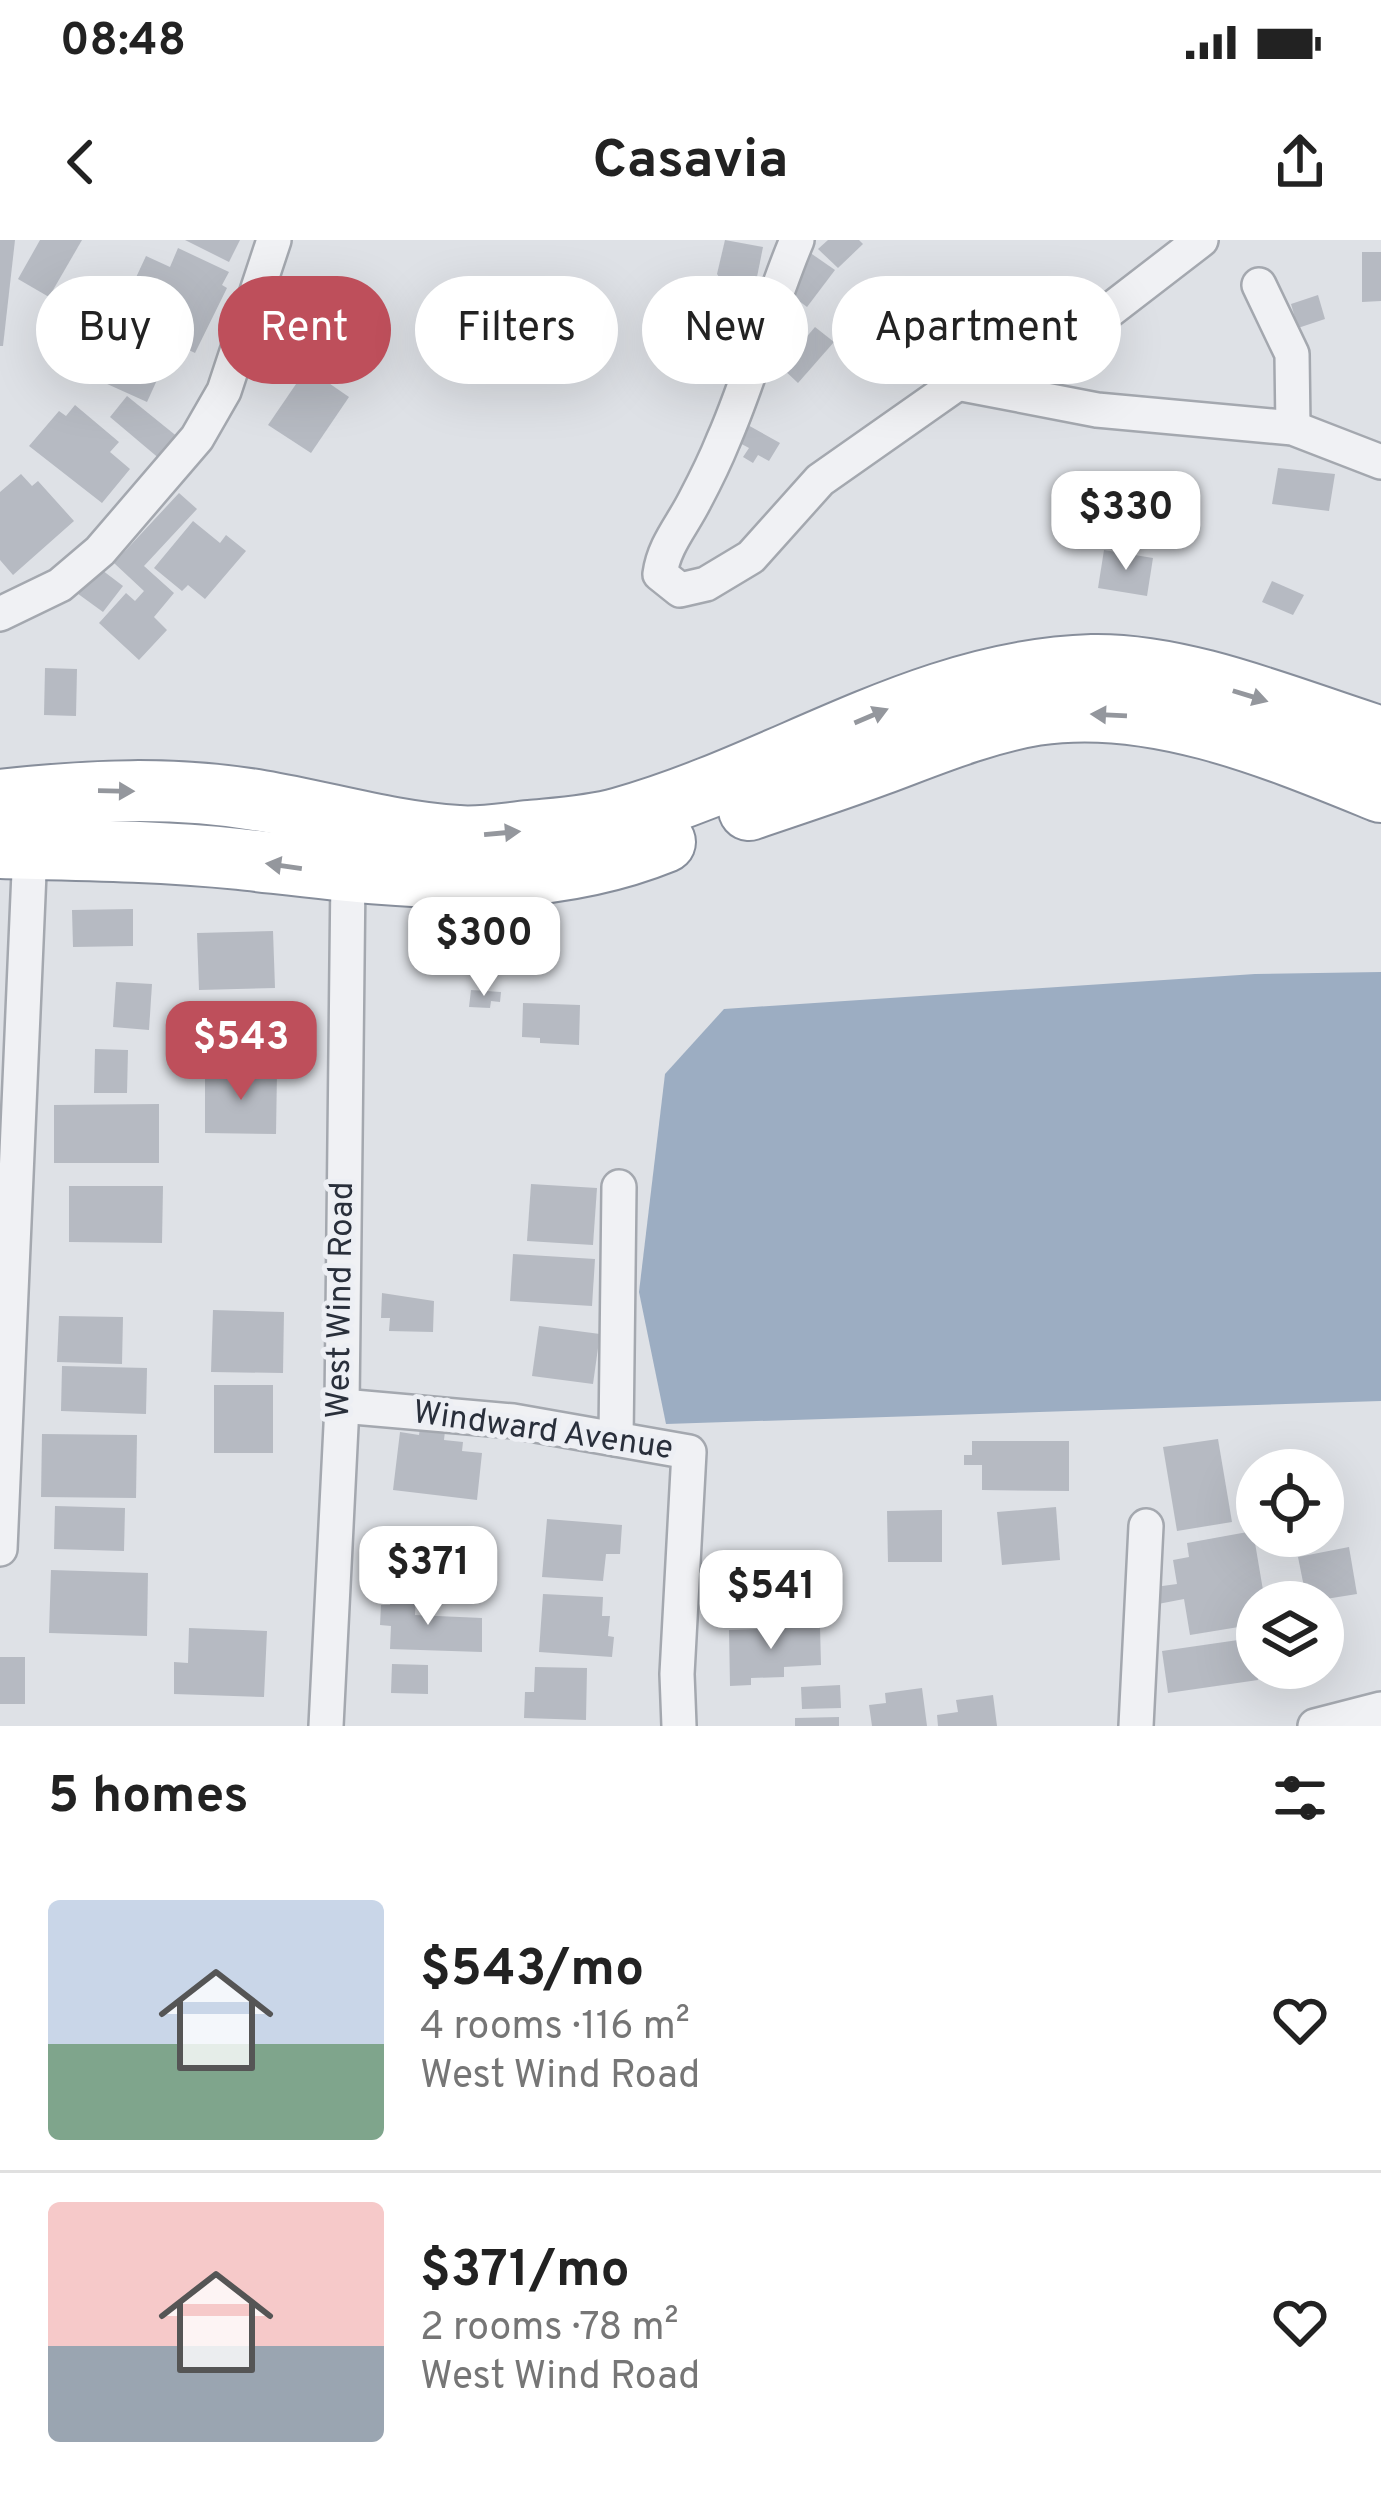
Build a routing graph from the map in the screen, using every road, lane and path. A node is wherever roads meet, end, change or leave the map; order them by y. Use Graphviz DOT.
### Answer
graph roads {
  1 [pos="274,240"];
  2 [pos="797,240"];
  3 [pos="1201,240"];
  4 [pos="1258,285"];
  5 [pos="1121,301"];
  6 [pos="956,384"];
  7 [pos="962,384"];
  8 [pos="1293,428"];
  9 [pos="1381,463"];
  10 [pos="0,614"];
  11 [pos="1381,737"];
  12 [pos="1381,792"];
  13 [pos="10,832"];
  14 [pos="348,874"];
  15 [pos="10,1040"];
  16 [pos="619,1187"];
  17 [pos="5,1337"];
  18 [pos="342,1406"];
  19 [pos="616,1439"];
  20 [pos="1146,1526"];
  21 [pos="0,1549"];
  22 [pos="1381,1708"];
  23 [pos="326,1726"];
  24 [pos="679,1726"];
  25 [pos="1136,1726"];
  26 [pos="1315,1726"];
  1 -- 10 [label="street"];
  2 -- 6 [label="street"];
  3 -- 5 [label="street"];
  4 -- 8 [label="street"];
  7 -- 8 [label="street"];
  8 -- 9 [label="street"];
  13 -- 11 [label="highway, one-way"];
  12 -- 14 [label="highway, one-way"];
  14 -- 13 [label="highway, one-way"];
  13 -- 15 [label="street"];
  14 -- 18 [label="street, West Wind Road"];
  15 -- 17 [label="street"];
  16 -- 19 [label="street"];
  17 -- 21 [label="street"];
  18 -- 19 [label="street, Windward Avenue"];
  18 -- 23 [label="street, West Wind Road"];
  19 -- 24 [label="street, Windward Avenue"];
  20 -- 25 [label="street"];
  22 -- 26 [label="street"];
}
